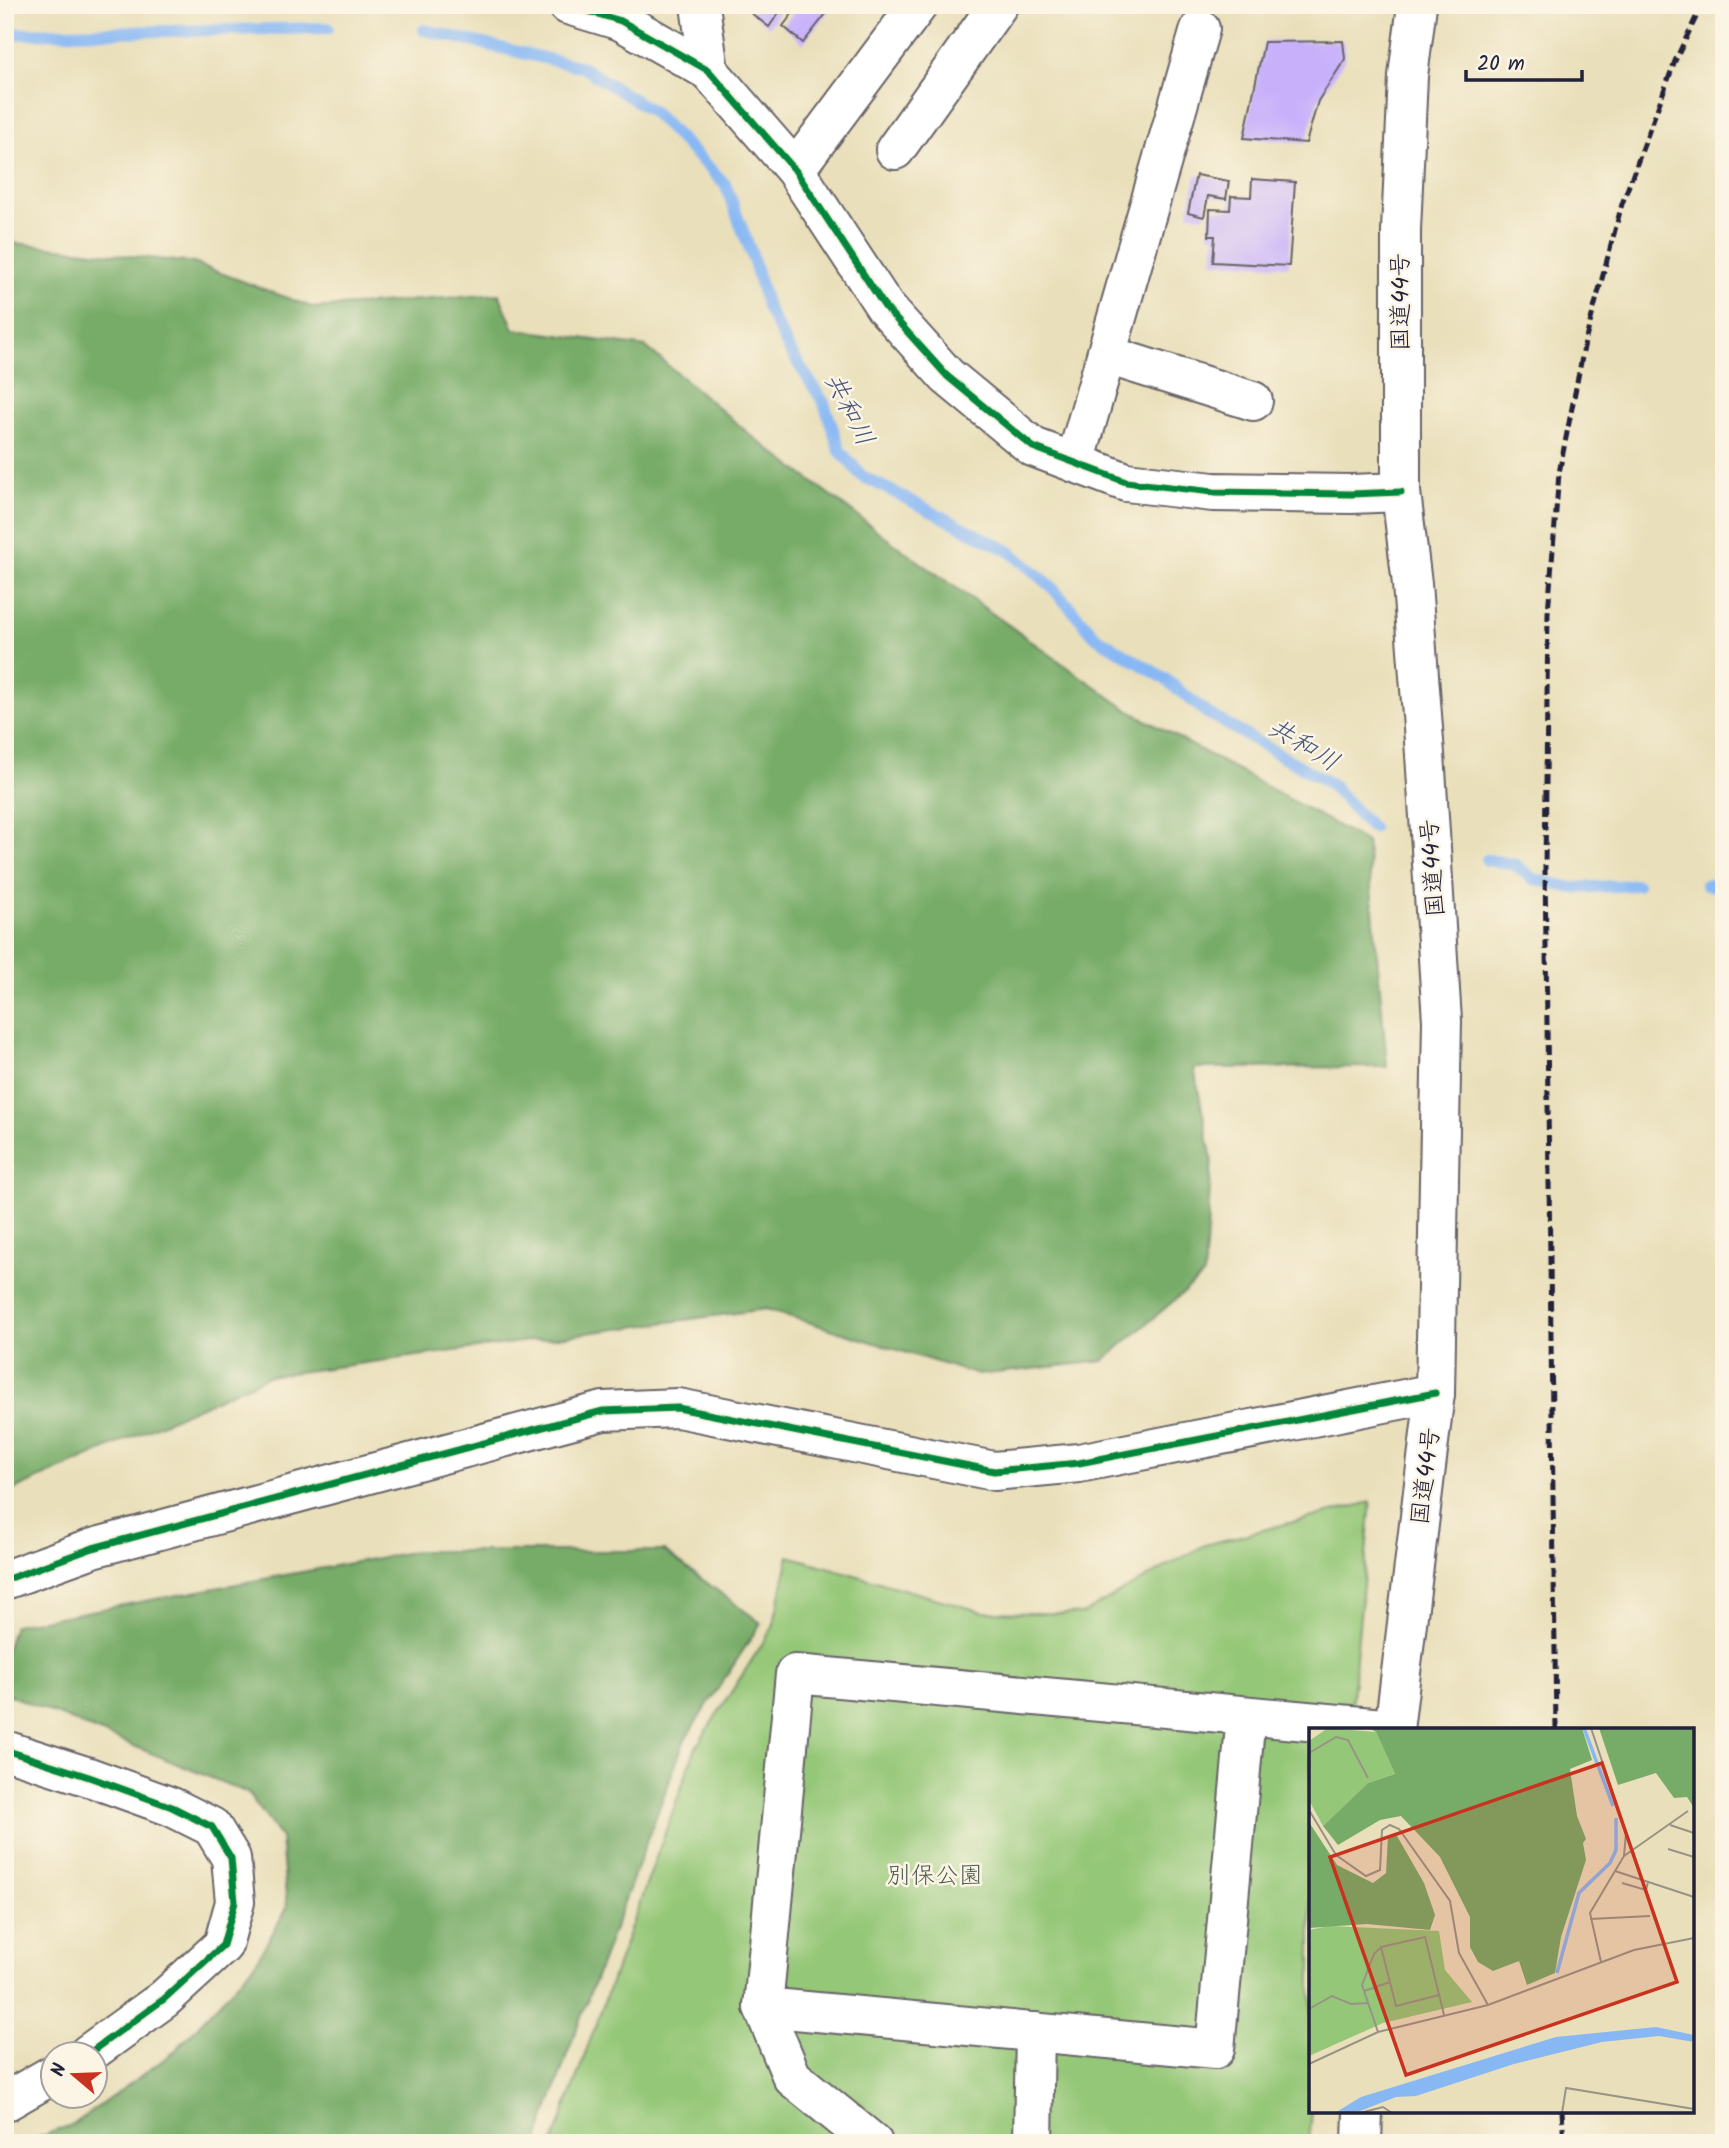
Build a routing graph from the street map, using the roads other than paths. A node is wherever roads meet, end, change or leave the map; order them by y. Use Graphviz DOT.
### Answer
graph roads {
  1 [pos="568,5"];
  2 [pos="700,5"];
  3 [pos="918,5"];
  4 [pos="998,5"];
  5 [pos="1418,5"];
  6 [pos="1200,29"];
  7 [pos="709,71"];
  8 [pos="895,150"];
  9 [pos="795,170"];
  10 [pos="1107,355"];
  11 [pos="1253,401"];
  12 [pos="1075,463"];
  13 [pos="1401,492"];
  14 [pos="1434,1394"];
  15 [pos="5,1580"];
  16 [pos="1246,1716"];
  17 [pos="1373,1728"];
  18 [pos="1394,1728"];
  19 [pos="5,1750"];
  20 [pos="763,2007"];
  21 [pos="1035,2032"];
  22 [pos="108,2039"];
  23 [pos="38,2083"];
  24 [pos="5,2102"];
  25 [pos="1363,2113"];
  26 [pos="873,2143"];
  27 [pos="1032,2143"];
  28 [pos="1362,2143"];
  1 -- 7 [label="main road"];
  2 -- 7 [label="main road"];
  3 -- 9 [label="main road"];
  4 -- 8 [label="main road"];
  5 -- 13 [label="main road, 国道44号"];
  6 -- 10 [label="main road"];
  7 -- 9 [label="main road"];
  9 -- 12 [label="main road"];
  10 -- 11 [label="main road"];
  10 -- 12 [label="main road"];
  12 -- 13 [label="main road"];
  13 -- 14 [label="main road, 国道44号"];
  14 -- 15 [label="main road"];
  14 -- 18 [label="main road, 国道44号"];
  16 -- 17 [label="main road"];
  16 -- 20 [label="main road"];
  16 -- 21 [label="main road"];
  19 -- 22 [label="main road"];
  20 -- 21 [label="main road"];
  20 -- 26 [label="main road"];
  21 -- 27 [label="main road"];
  23 -- 24 [label="main road"];
  25 -- 28 [label="main road"];
}
